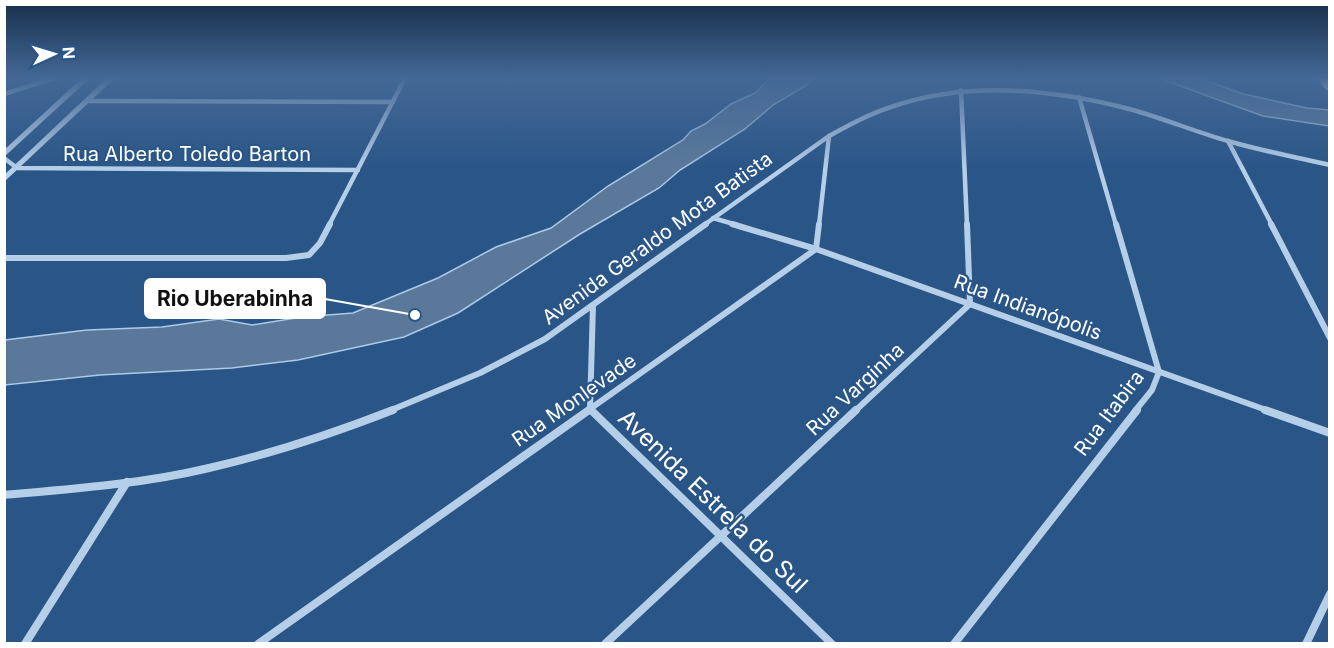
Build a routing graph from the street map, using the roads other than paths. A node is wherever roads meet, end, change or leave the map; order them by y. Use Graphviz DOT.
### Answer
graph roads {
  1 [pos="55,108"];
  2 [pos="82,108"];
  3 [pos="390,108"];
  4 [pos="887,108"];
  5 [pos="962,108"];
  6 [pos="1082,108"];
  7 [pos="1126,108"];
  8 [pos="829,136"];
  9 [pos="1228,141"];
  10 [pos="4,156"];
  11 [pos="1329,165"];
  12 [pos="17,168"];
  13 [pos="358,170"];
  14 [pos="4,180"];
  15 [pos="713,218"];
  16 [pos="816,249"];
  17 [pos="4,258"];
  18 [pos="970,304"];
  19 [pos="593,305"];
  20 [pos="1329,338"];
  21 [pos="1160,372"];
  22 [pos="590,409"];
  23 [pos="1329,433"];
  24 [pos="127,482"];
  25 [pos="4,495"];
  26 [pos="721,538"];
  27 [pos="1329,594"];
  28 [pos="24,644"];
  29 [pos="258,644"];
  30 [pos="605,644"];
  31 [pos="832,644"];
  32 [pos="954,644"];
  33 [pos="1306,644"];
  1 -- 10 [label="street"];
  2 -- 12 [label="street"];
  3 -- 13 [label="street"];
  4 -- 8 [label="street, Avenida Geraldo Mota Batista"];
  5 -- 18 [label="street"];
  6 -- 21 [label="street, Rua Itabira"];
  7 -- 9 [label="street, Avenida Geraldo Mota Batista"];
  8 -- 15 [label="street, Avenida Geraldo Mota Batista"];
  8 -- 16 [label="street"];
  9 -- 11 [label="street, Avenida Geraldo Mota Batista"];
  9 -- 20 [label="street"];
  10 -- 12 [label="street"];
  12 -- 13 [label="street, Rua Alberto Toledo Barton"];
  12 -- 14 [label="street"];
  13 -- 17 [label="street"];
  15 -- 16 [label="street, Rua Indianópolis"];
  15 -- 19 [label="street, Avenida Geraldo Mota Batista"];
  16 -- 18 [label="street, Rua Indianópolis"];
  16 -- 22 [label="street, Rua Monlevade"];
  18 -- 21 [label="street, Rua Indianópolis"];
  18 -- 26 [label="street, Rua Varginha"];
  19 -- 22 [label="street, Avenida Estrela do Sul"];
  19 -- 24 [label="street, Avenida Geraldo Mota Batista"];
  21 -- 23 [label="street, Rua Indianópolis"];
  21 -- 32 [label="street, Rua Itabira"];
  22 -- 26 [label="street, Avenida Estrela do Sul"];
  22 -- 29 [label="street, Rua Monlevade"];
  24 -- 25 [label="street, Avenida Geraldo Mota Batista"];
  24 -- 28 [label="street"];
  26 -- 30 [label="street, Rua Varginha"];
  26 -- 31 [label="street, Avenida Estrela do Sul"];
  27 -- 33 [label="street"];
}
